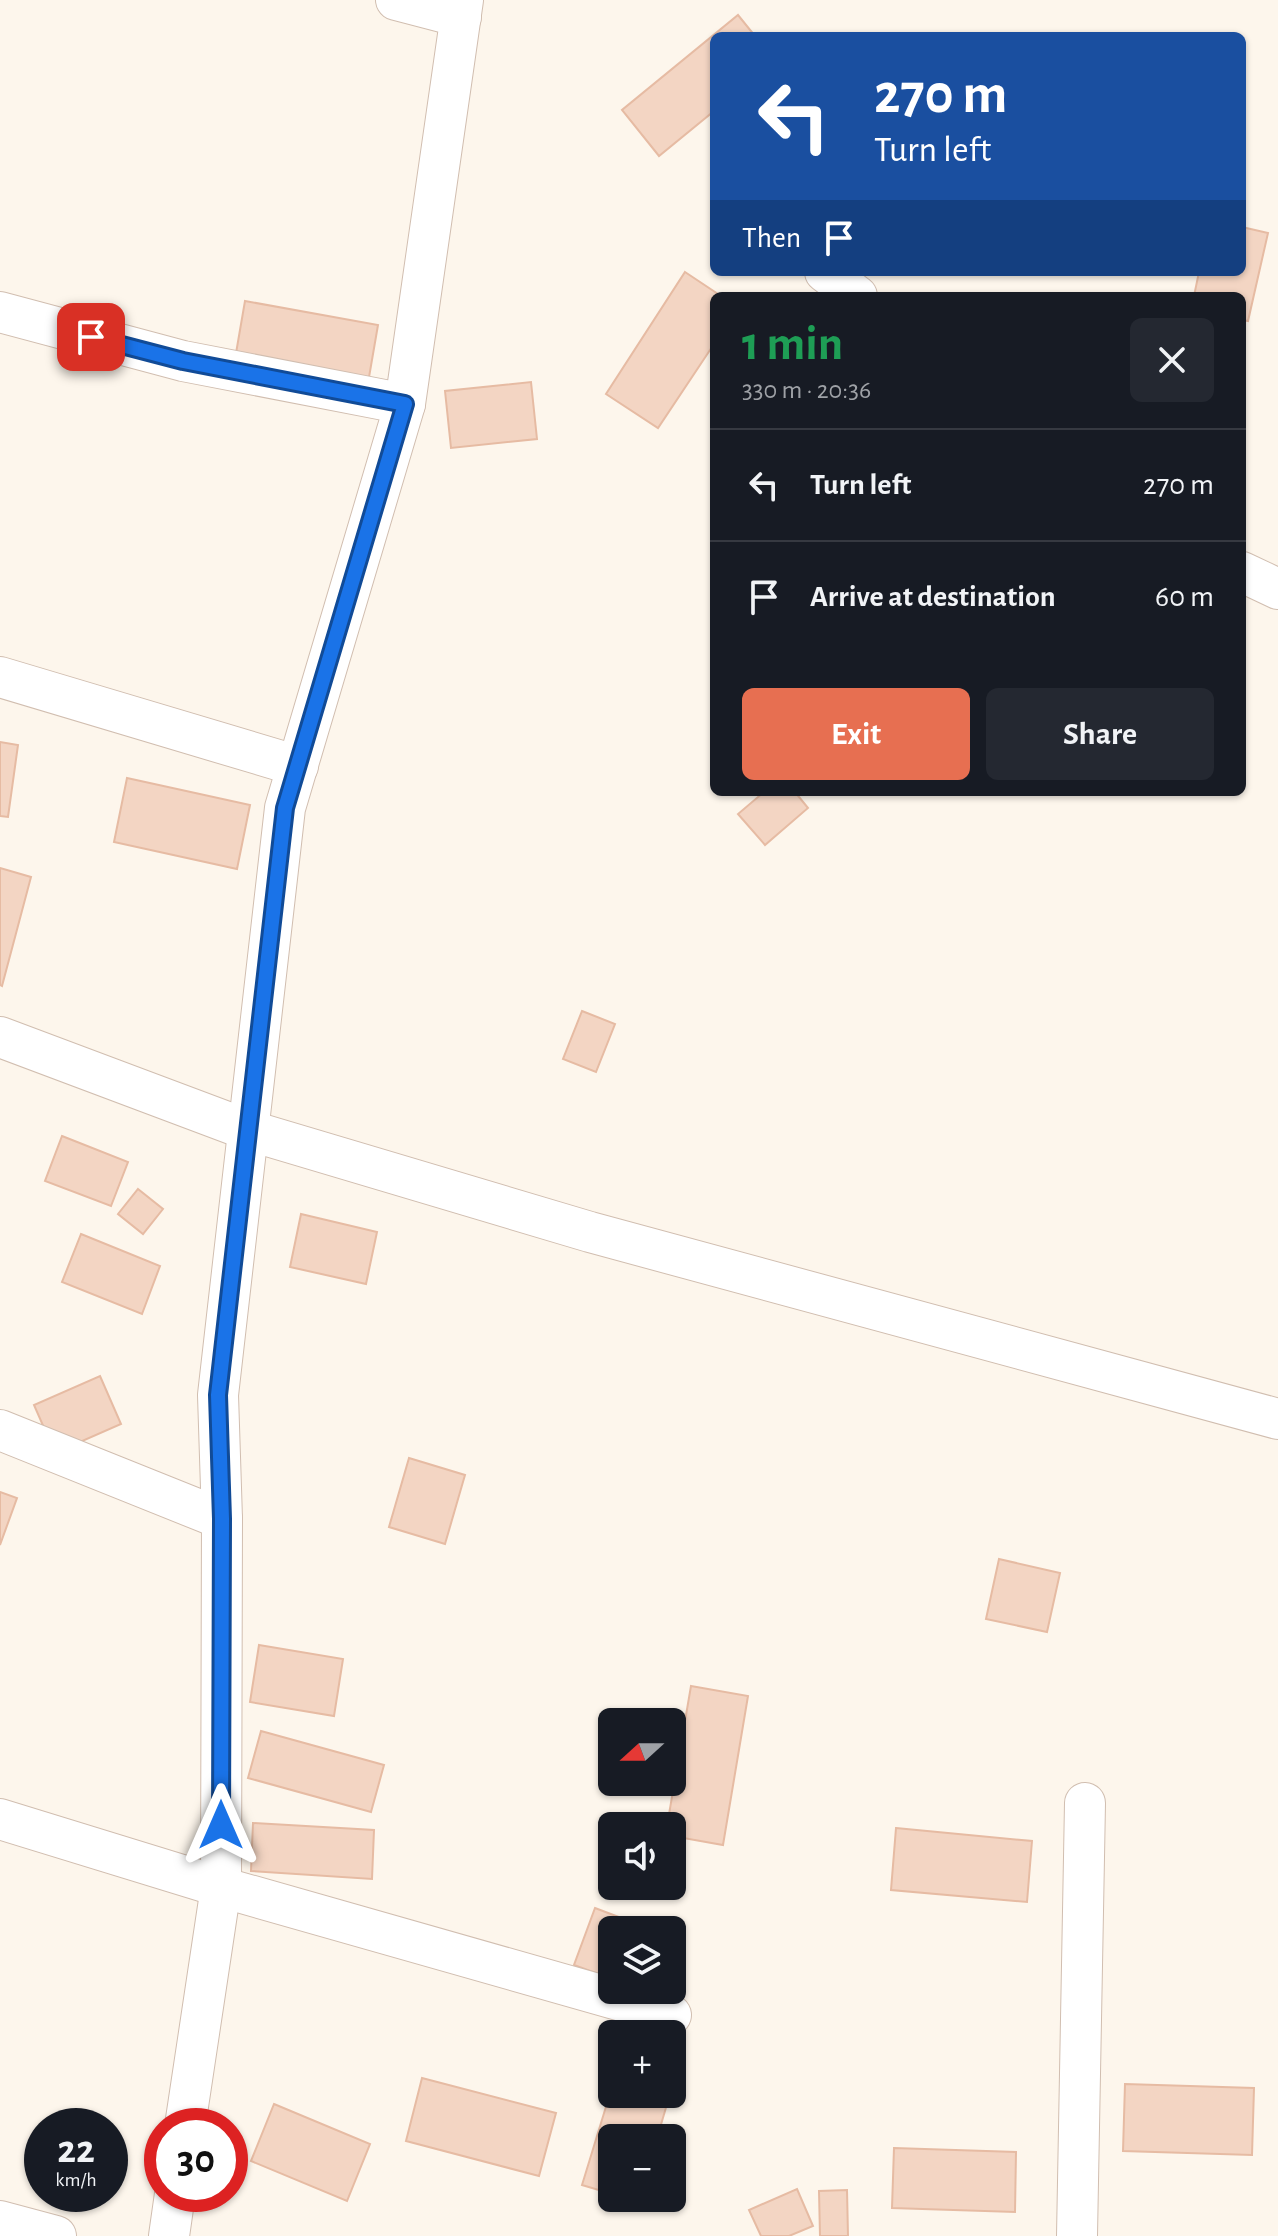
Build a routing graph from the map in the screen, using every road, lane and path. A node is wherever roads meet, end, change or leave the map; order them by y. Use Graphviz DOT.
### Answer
graph roads {
  1 [pos="396,0"];
  2 [pos="462,9"];
  3 [pos="830,276"];
  4 [pos="852,292"];
  5 [pos="0,312"];
  6 [pos="405,404"];
  7 [pos="1246,574"];
  8 [pos="1278,589"];
  9 [pos="0,677"];
  10 [pos="298,766"];
  11 [pos="0,1037"];
  12 [pos="248,1130"];
  13 [pos="1278,1419"];
  14 [pos="0,1430"];
  15 [pos="222,1519"];
  16 [pos="1085,1803"];
  17 [pos="0,1819"];
  18 [pos="221,1887"];
  19 [pos="671,2015"];
  20 [pos="188,2108"];
  21 [pos="172,2212"];
  22 [pos="0,2221"];
  23 [pos="56,2236"];
  24 [pos="169,2236"];
  25 [pos="1077,2236"];
  1 -- 2 [label="street"];
  2 -- 6 [label="street"];
  3 -- 4 [label="street"];
  5 -- 6 [label="street"];
  6 -- 10 [label="street"];
  7 -- 8 [label="street"];
  9 -- 10 [label="street"];
  10 -- 12 [label="street"];
  11 -- 12 [label="street"];
  12 -- 13 [label="street"];
  12 -- 15 [label="street"];
  14 -- 15 [label="street"];
  15 -- 18 [label="street"];
  16 -- 25 [label="street"];
  17 -- 18 [label="street"];
  18 -- 19 [label="street"];
  18 -- 20 [label="street"];
  21 -- 24 [label="street"];
  22 -- 23 [label="street"];
}
